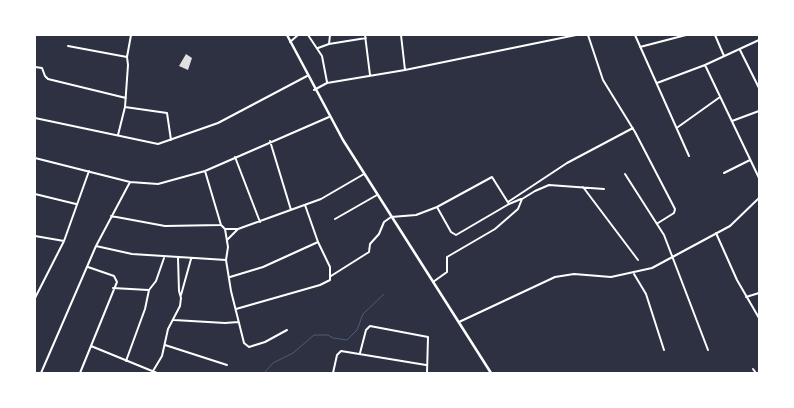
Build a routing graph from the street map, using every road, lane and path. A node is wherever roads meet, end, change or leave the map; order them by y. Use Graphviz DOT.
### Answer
graph roads {
  1 [pos="131,35"];
  2 [pos="287,35"];
  3 [pos="298,35"];
  4 [pos="308,35"];
  5 [pos="330,35"];
  6 [pos="401,35"];
  7 [pos="573,35"];
  8 [pos="588,35"];
  9 [pos="635,35"];
  10 [pos="686,35"];
  11 [pos="715,35"];
  12 [pos="366,37"];
  13 [pos="759,40"];
  14 [pos="290,42"];
  15 [pos="329,44"];
  16 [pos="68,46"];
  17 [pos="640,47"];
  18 [pos="318,48"];
  19 [pos="740,49"];
  20 [pos="724,56"];
  21 [pos="126,57"];
  22 [pos="705,65"];
  23 [pos="35,67"];
  24 [pos="404,70"];
  25 [pos="370,75"];
  26 [pos="307,76"];
  27 [pos="327,83"];
  28 [pos="657,83"];
  29 [pos="759,88"];
  30 [pos="314,90"];
  31 [pos="720,97"];
  32 [pos="127,98"];
  33 [pos="126,107"];
  34 [pos="759,111"];
  35 [pos="35,118"];
  36 [pos="329,118"];
  37 [pos="732,121"];
  38 [pos="678,127"];
  39 [pos="633,128"];
  40 [pos="118,135"];
  41 [pos="171,141"];
  42 [pos="270,142"];
  43 [pos="689,156"];
  44 [pos="235,157"];
  45 [pos="35,158"];
  46 [pos="750,160"];
  47 [pos="89,171"];
  48 [pos="205,171"];
  49 [pos="724,172"];
  50 [pos="364,174"];
  51 [pos="625,174"];
  52 [pos="759,178"];
  53 [pos="130,182"];
  54 [pos="583,187"];
  55 [pos="604,189"];
  56 [pos="35,194"];
  57 [pos="377,195"];
  58 [pos="759,198"];
  59 [pos="522,199"];
  60 [pos="508,203"];
  61 [pos="76,204"];
  62 [pos="305,205"];
  63 [pos="437,207"];
  64 [pos="291,210"];
  65 [pos="111,216"];
  66 [pos="391,216"];
  67 [pos="335,218"];
  68 [pos="260,222"];
  69 [pos="658,223"];
  70 [pos="221,226"];
  71 [pos="225,229"];
  72 [pos="238,229"];
  73 [pos="716,232"];
  74 [pos="35,236"];
  75 [pos="64,241"];
  76 [pos="227,242"];
  77 [pos="318,242"];
  78 [pos="96,246"];
  79 [pos="673,256"];
  80 [pos="165,258"];
  81 [pos="178,258"];
  82 [pos="191,259"];
  83 [pos="226,260"];
  84 [pos="638,260"];
  85 [pos="88,266"];
  86 [pos="634,274"];
  87 [pos="332,276"];
  88 [pos="230,277"];
  89 [pos="433,282"];
  90 [pos="113,288"];
  91 [pos="149,290"];
  92 [pos="759,293"];
  93 [pos="181,297"];
  94 [pos="746,297"];
  95 [pos="35,298"];
  96 [pos="236,309"];
  97 [pos="759,318"];
  98 [pos="174,320"];
  99 [pos="238,322"];
  100 [pos="459,322"];
  101 [pos="286,330"];
  102 [pos="165,345"];
  103 [pos="91,346"];
  104 [pos="664,350"];
  105 [pos="708,350"];
  106 [pos="360,353"];
  107 [pos="126,361"];
  108 [pos="227,365"];
  109 [pos="427,366"];
  110 [pos="753,369"];
  111 [pos="153,371"];
  112 [pos="41,373"];
  113 [pos="80,373"];
  114 [pos="157,373"];
  115 [pos="333,373"];
  116 [pos="427,373"];
  117 [pos="492,373"];
  118 [pos="756,373"];
  1 -- 21 [label="street"];
  2 -- 14 [label="highway"];
  3 -- 14 [label="street"];
  4 -- 18 [label="street"];
  5 -- 15 [label="street"];
  6 -- 24 [label="street"];
  7 -- 24 [label="street"];
  8 -- 39 [label="street"];
  9 -- 17 [label="street"];
  10 -- 17 [label="street"];
  11 -- 20 [label="street"];
  12 -- 15 [label="street"];
  12 -- 25 [label="street"];
  13 -- 19 [label="street"];
  14 -- 26 [label="highway"];
  15 -- 18 [label="street"];
  16 -- 21 [label="street"];
  17 -- 28 [label="street"];
  18 -- 27 [label="street"];
  19 -- 20 [label="street"];
  19 -- 29 [label="street"];
  20 -- 22 [label="street"];
  21 -- 32 [label="street"];
  22 -- 28 [label="street"];
  22 -- 31 [label="street"];
  23 -- 32 [label="street"];
  24 -- 25 [label="street"];
  25 -- 27 [label="street"];
  26 -- 30 [label="highway"];
  26 -- 41 [label="street"];
  27 -- 30 [label="street"];
  28 -- 38 [label="street"];
  30 -- 36 [label="highway"];
  31 -- 37 [label="street"];
  31 -- 38 [label="street"];
  32 -- 33 [label="street"];
  33 -- 40 [label="street"];
  33 -- 41 [label="street"];
  34 -- 37 [label="street"];
  35 -- 40 [label="street"];
  36 -- 42 [label="street"];
  36 -- 50 [label="highway"];
  37 -- 46 [label="street"];
  38 -- 43 [label="street"];
  39 -- 60 [label="street"];
  39 -- 69 [label="street"];
  40 -- 41 [label="street"];
  42 -- 44 [label="street"];
  42 -- 64 [label="street"];
  44 -- 48 [label="street"];
  44 -- 68 [label="street"];
  45 -- 47 [label="street"];
  46 -- 49 [label="street"];
  46 -- 52 [label="street"];
  47 -- 53 [label="street"];
  47 -- 61 [label="street"];
  48 -- 53 [label="street"];
  48 -- 70 [label="street"];
  50 -- 57 [label="highway"];
  50 -- 62 [label="street"];
  51 -- 69 [label="street"];
  53 -- 65 [label="street"];
  54 -- 55 [label="street"];
  54 -- 59 [label="street"];
  54 -- 84 [label="street"];
  56 -- 61 [label="street"];
  57 -- 66 [label="highway"];
  57 -- 67 [label="street"];
  58 -- 73 [label="street"];
  59 -- 60 [label="street"];
  59 -- 89 [label="street"];
  60 -- 63 [label="street"];
  60 -- 63 [label="street"];
  61 -- 75 [label="street"];
  62 -- 64 [label="street"];
  62 -- 77 [label="street"];
  63 -- 66 [label="street"];
  64 -- 68 [label="street"];
  65 -- 70 [label="street"];
  65 -- 78 [label="street"];
  66 -- 87 [label="street"];
  66 -- 89 [label="highway"];
  68 -- 72 [label="street"];
  69 -- 79 [label="street"];
  70 -- 71 [label="street"];
  71 -- 72 [label="street"];
  71 -- 76 [label="street"];
  72 -- 76 [label="street"];
  73 -- 79 [label="street"];
  73 -- 94 [label="street"];
  74 -- 75 [label="street"];
  75 -- 95 [label="street"];
  76 -- 83 [label="street"];
  77 -- 87 [label="street"];
  77 -- 88 [label="street"];
  78 -- 80 [label="street"];
  78 -- 85 [label="street"];
  79 -- 86 [label="street"];
  79 -- 105 [label="street"];
  80 -- 81 [label="street"];
  80 -- 91 [label="street"];
  81 -- 82 [label="street"];
  81 -- 93 [label="street"];
  82 -- 83 [label="street"];
  82 -- 93 [label="street"];
  83 -- 88 [label="street"];
  85 -- 90 [label="street"];
  85 -- 112 [label="street"];
  86 -- 100 [label="street"];
  86 -- 104 [label="street"];
  87 -- 96 [label="street"];
  88 -- 96 [label="street"];
  89 -- 100 [label="highway"];
  90 -- 91 [label="street"];
  90 -- 103 [label="street"];
  91 -- 107 [label="street"];
  92 -- 94 [label="street"];
  93 -- 98 [label="street"];
  94 -- 97 [label="street"];
  96 -- 99 [label="street"];
  98 -- 99 [label="street"];
  98 -- 102 [label="street"];
  99 -- 101 [label="street"];
  100 -- 117 [label="highway"];
  102 -- 108 [label="street"];
  102 -- 111 [label="street"];
  103 -- 107 [label="street"];
  103 -- 113 [label="street"];
  106 -- 109 [label="street"];
  106 -- 109 [label="street"];
  106 -- 115 [label="street"];
  107 -- 111 [label="street"];
  109 -- 116 [label="street"];
  110 -- 118 [label="street"];
  111 -- 114 [label="street"];
}
